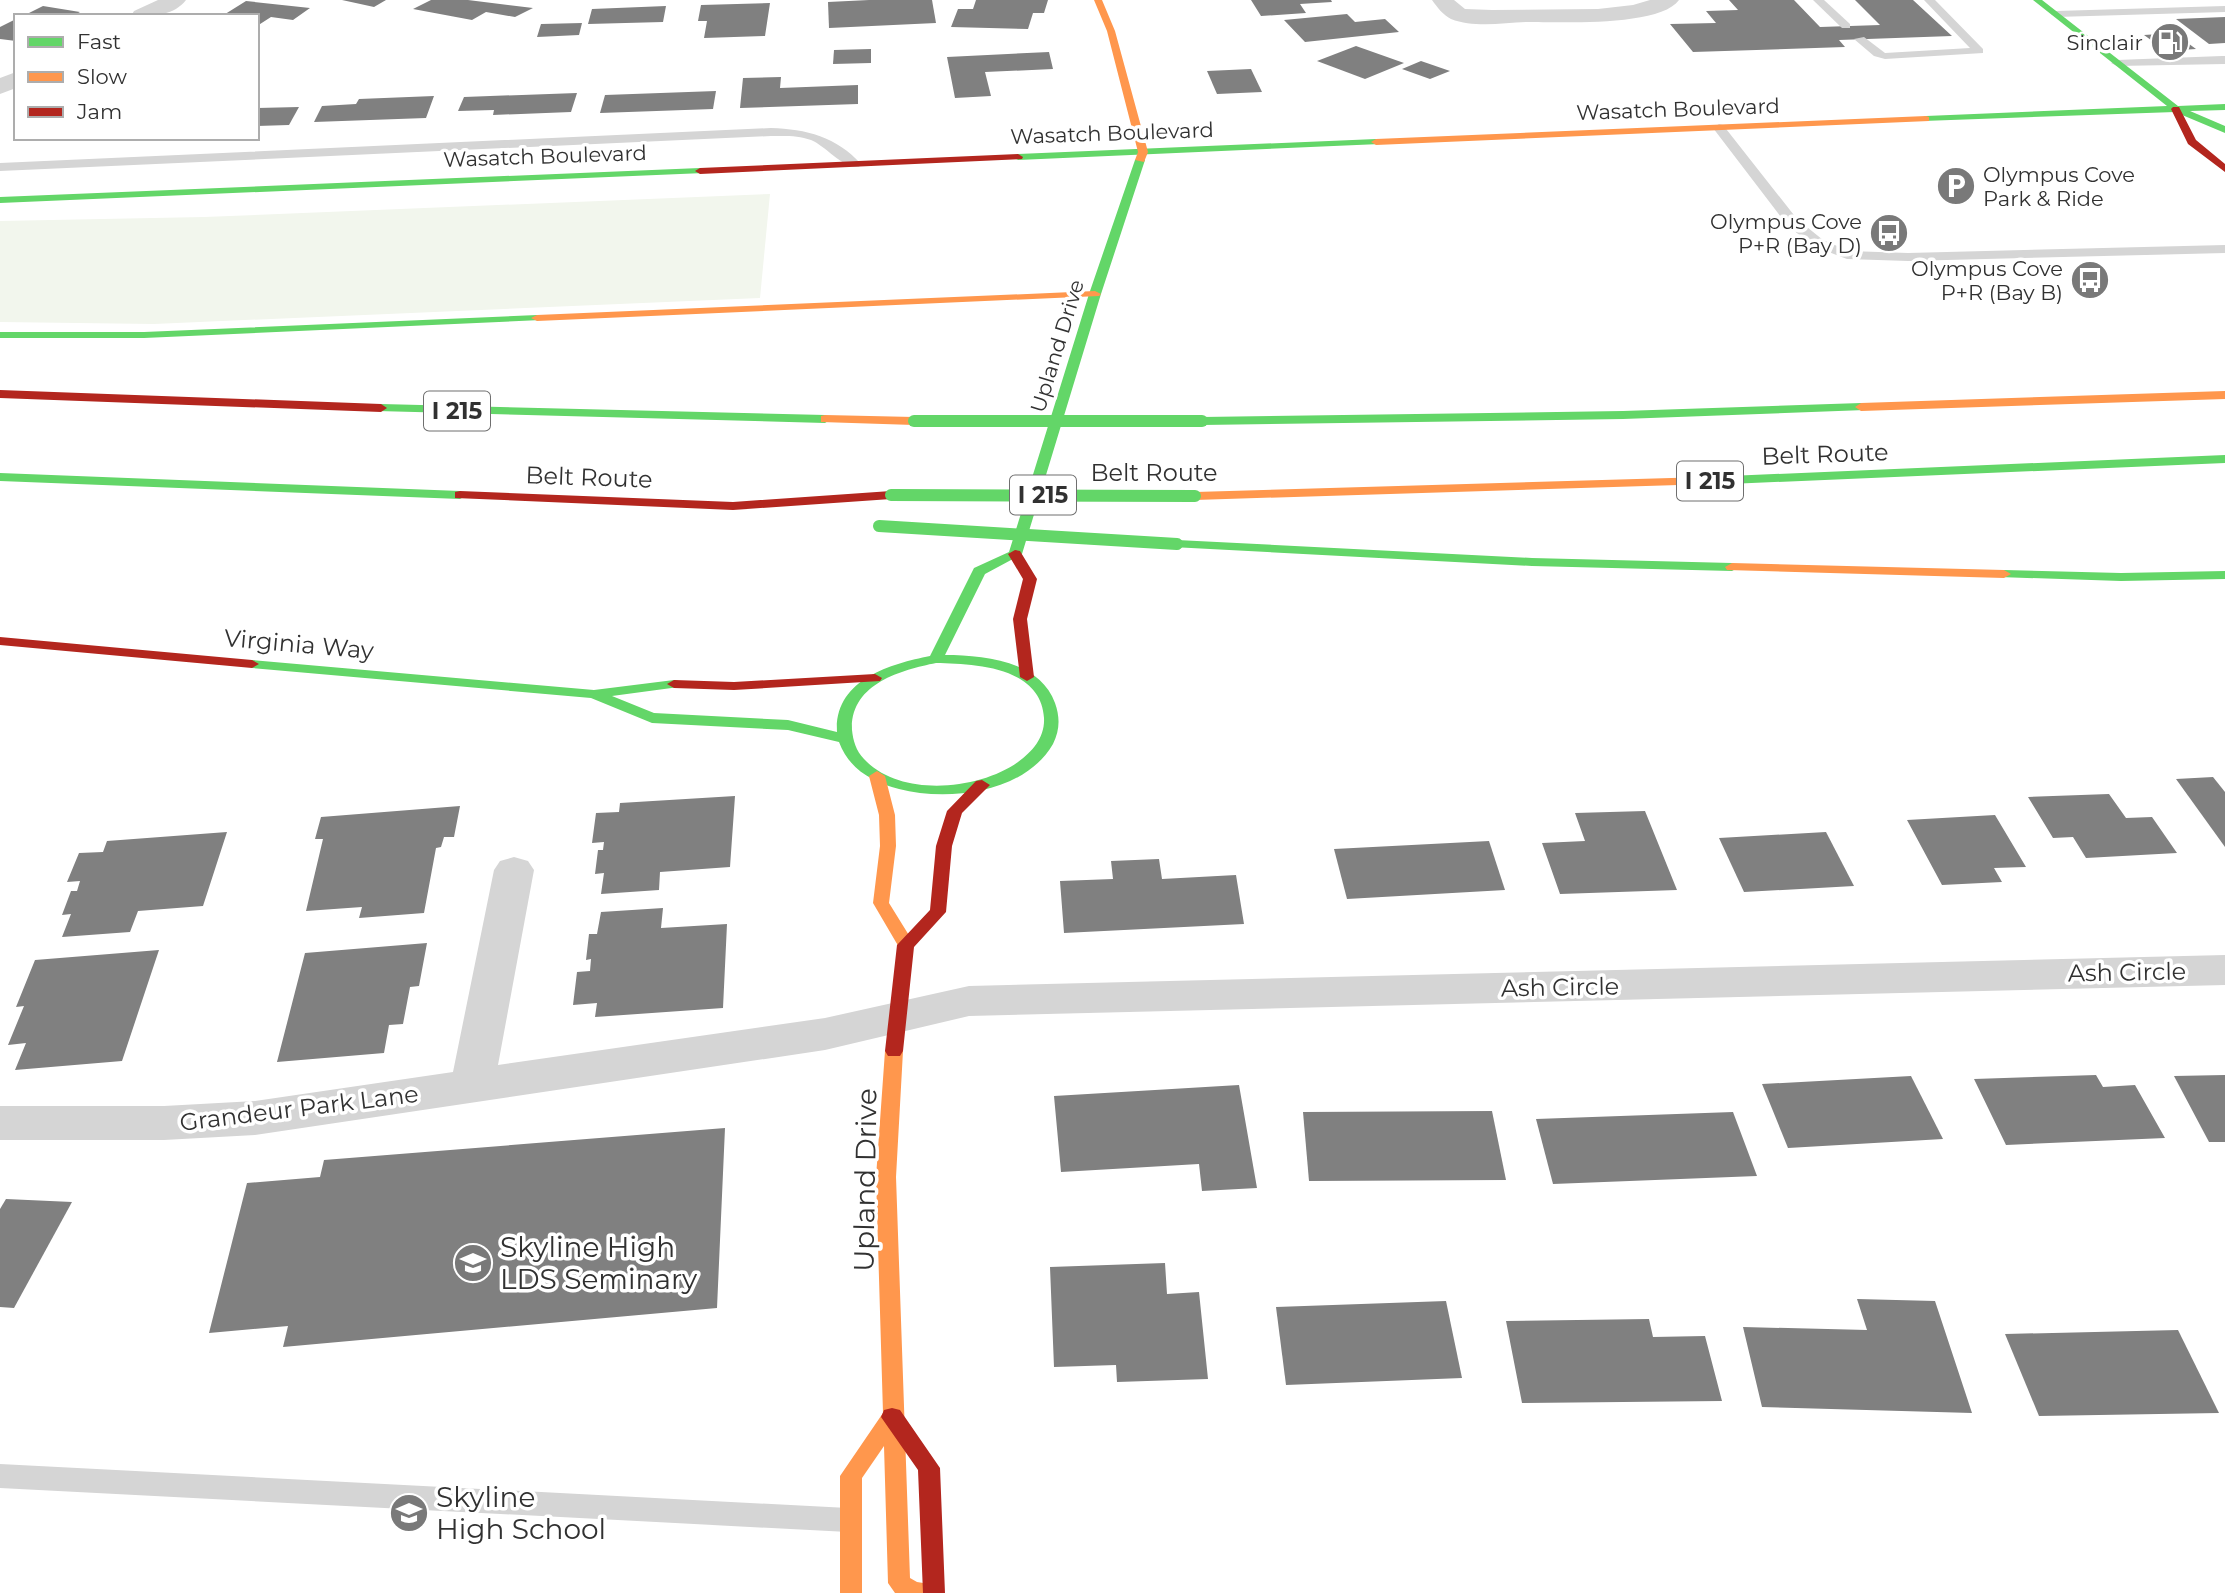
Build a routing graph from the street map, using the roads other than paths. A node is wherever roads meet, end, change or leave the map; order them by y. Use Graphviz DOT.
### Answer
graph roads {
  1 [pos="175,0"];
  2 [pos="1098,0"];
  3 [pos="1443,0"];
  4 [pos="1668,0"];
  5 [pos="1818,0"];
  6 [pos="1929,0"];
  7 [pos="2037,0"];
  8 [pos="2225,9"];
  9 [pos="146,14"];
  10 [pos="2056,14"];
  11 [pos="1846,26"];
  12 [pos="1860,39"];
  13 [pos="2225,61"];
  14 [pos="2117,63"];
  15 [pos="2225,107"];
  16 [pos="2176,109"];
  17 [pos="1719,128"];
  18 [pos="2225,130"];
  19 [pos="1143,152"];
  20 [pos="855,164"];
  21 [pos="0,167"];
  22 [pos="2225,169"];
  23 [pos="0,200"];
  24 [pos="2225,249"];
  25 [pos="1095,295"];
  26 [pos="0,335"];
  27 [pos="0,394"];
  28 [pos="2225,395"];
  29 [pos="2225,458"];
  30 [pos="0,477"];
  31 [pos="733,506"];
  32 [pos="812,517"];
  33 [pos="872,525"];
  34 [pos="1015,554"];
  35 [pos="2225,575"];
  36 [pos="0,641"];
  37 [pos="936,659"];
  38 [pos="1027,677"];
  39 [pos="875,678"];
  40 [pos="594,694"];
  41 [pos="842,738"];
  42 [pos="877,776"];
  43 [pos="982,785"];
  44 [pos="514,870"];
  45 [pos="906,945"];
  46 [pos="2225,970"];
  47 [pos="896,1017"];
  48 [pos="472,1087"];
  49 [pos="0,1123"];
  50 [pos="892,1417"];
  51 [pos="0,1476"];
  52 [pos="850,1520"];
  53 [pos="851,1593"];
  54 [pos="928,1593"];
  55 [pos="934,1593"];
  1 -- 9 [label="street"];
  2 -- 19 [label="main road"];
  3 -- 4 [label="street"];
  5 -- 11 [label="lane"];
  6 -- 12 [label="lane"];
  7 -- 10 [label="main road"];
  8 -- 10 [label="lane"];
  10 -- 14 [label="main road"];
  13 -- 14 [label="lane"];
  14 -- 16 [label="main road"];
  15 -- 16 [label="main road, Wasatch Boulevard"];
  16 -- 17 [label="main road, Wasatch Boulevard"];
  16 -- 18 [label="main road"];
  16 -- 22 [label="main road"];
  17 -- 19 [label="main road, Wasatch Boulevard"];
  17 -- 24 [label="lane"];
  19 -- 20 [label="main road, Wasatch Boulevard"];
  19 -- 25 [label="main road, Upland Drive"];
  20 -- 21 [label="lane"];
  20 -- 23 [label="main road, Wasatch Boulevard"];
  25 -- 26 [label="main road"];
  25 -- 34 [label="main road, Upland Drive"];
  27 -- 28 [label="main road, Belt Route / I 215, bridge"];
  29 -- 31 [label="main road, Belt Route / I 215, bridge"];
  30 -- 31 [label="main road, Belt Route / I 215"];
  31 -- 32 [label="main road"];
  33 -- 35 [label="main road, bridge"];
  34 -- 37 [label="main road"];
  34 -- 38 [label="main road"];
  36 -- 40 [label="main road, Virginia Way"];
  37 -- 38 [label="main road"];
  37 -- 39 [label="main road"];
  38 -- 43 [label="main road"];
  39 -- 40 [label="main road, Virginia Way"];
  39 -- 41 [label="main road"];
  40 -- 41 [label="main road, Virginia Way"];
  41 -- 42 [label="main road"];
  42 -- 43 [label="main road"];
  42 -- 45 [label="main road"];
  43 -- 45 [label="main road"];
  44 -- 48 [label="street"];
  45 -- 47 [label="main road, Upland Drive"];
  46 -- 47 [label="street, Ash Circle"];
  47 -- 48 [label="street, Grandeur Park Lane"];
  47 -- 50 [label="main road, Upland Drive"];
  48 -- 49 [label="street, Grandeur Park Lane"];
  50 -- 52 [label="main road"];
  50 -- 54 [label="main road, Upland Drive"];
  50 -- 55 [label="main road"];
  51 -- 52 [label="lane"];
  52 -- 53 [label="main road"];
}
